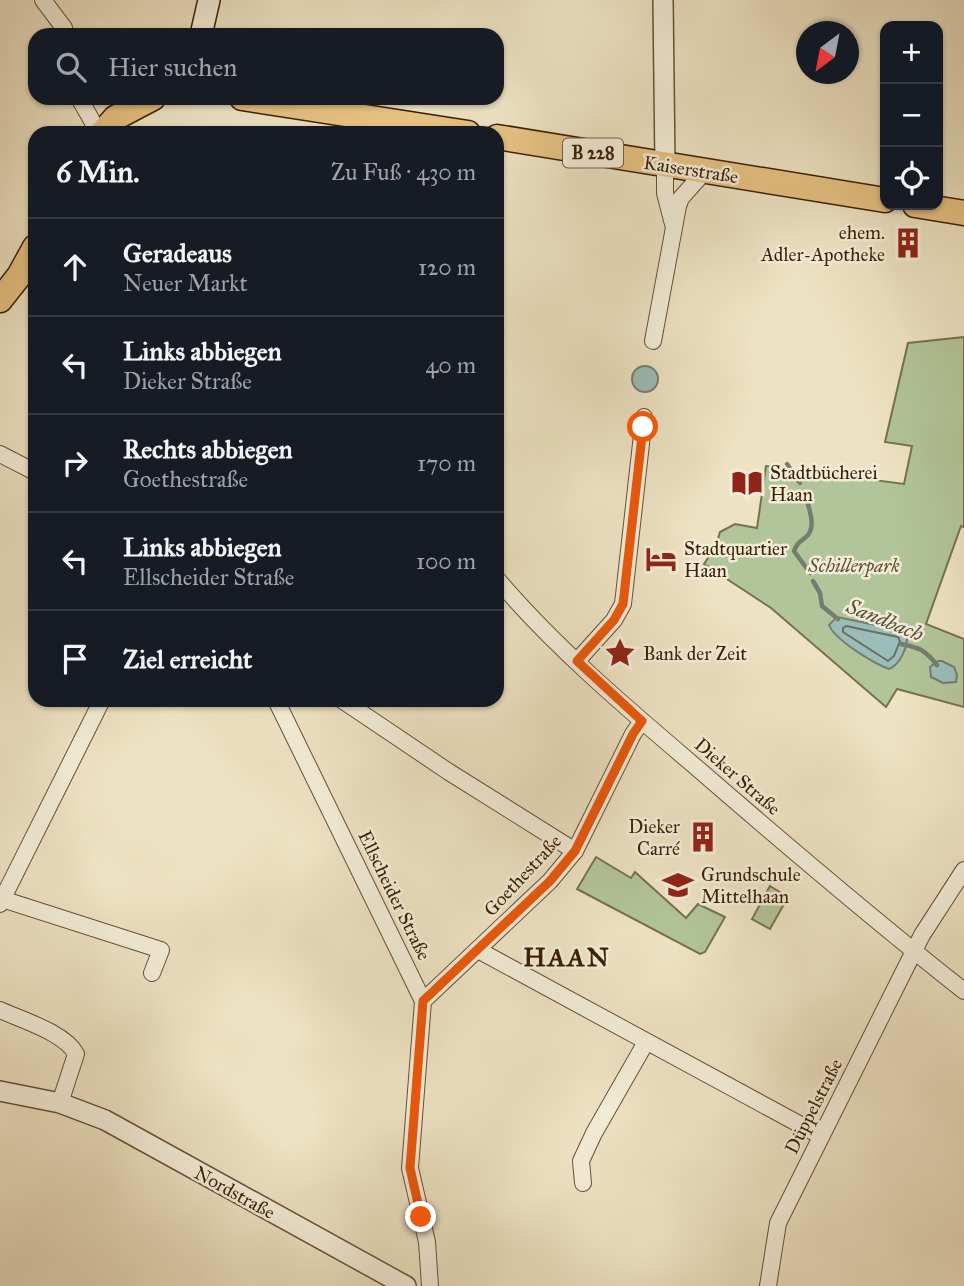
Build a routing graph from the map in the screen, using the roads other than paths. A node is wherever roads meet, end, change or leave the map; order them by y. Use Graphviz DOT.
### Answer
graph roads {
  1 [pos="43,0"];
  2 [pos="209,0"];
  3 [pos="663,0"];
  4 [pos="64,28"];
  5 [pos="203,28"];
  6 [pos="83,105"];
  7 [pos="140,105"];
  8 [pos="287,105"];
  9 [pos="96,126"];
  10 [pos="107,126"];
  11 [pos="423,126"];
  12 [pos="504,138"];
  13 [pos="665,165"];
  14 [pos="705,171"];
  15 [pos="880,199"];
  16 [pos="943,210"];
  17 [pos="964,213"];
  18 [pos="674,225"];
  19 [pos="27,280"];
  20 [pos="0,300"];
  21 [pos="653,341"];
  22 [pos="644,417"];
  23 [pos="0,454"];
  24 [pos="28,468"];
  25 [pos="504,587"];
  26 [pos="577,661"];
  27 [pos="98,707"];
  28 [pos="279,707"];
  29 [pos="352,707"];
  30 [pos="642,721"];
  31 [pos="575,851"];
  32 [pos="964,870"];
  33 [pos="2,896"];
  34 [pos="478,950"];
  35 [pos="915,952"];
  36 [pos="152,973"];
  37 [pos="964,991"];
  38 [pos="423,1001"];
  39 [pos="0,1010"];
  40 [pos="646,1042"];
  41 [pos="0,1091"];
  42 [pos="60,1103"];
  43 [pos="821,1136"];
  44 [pos="583,1183"];
  45 [pos="406,1286"];
  46 [pos="430,1286"];
  47 [pos="768,1286"];
  1 -- 4 [label="street"];
  2 -- 5 [label="main road"];
  3 -- 13 [label="street"];
  6 -- 9 [label="street"];
  7 -- 10 [label="main road"];
  8 -- 11 [label="main road"];
  12 -- 13 [label="main road, Kaiserstraße / B 228"];
  13 -- 14 [label="main road, Kaiserstraße / B 228"];
  13 -- 18 [label="street"];
  14 -- 15 [label="main road, Kaiserstraße / B 228"];
  14 -- 18 [label="street"];
  16 -- 17 [label="main road"];
  18 -- 21 [label="street"];
  19 -- 20 [label="main road"];
  22 -- 26 [label="street"];
  23 -- 24 [label="street"];
  25 -- 26 [label="street, Dieker Straße"];
  26 -- 30 [label="street, Dieker Straße"];
  27 -- 33 [label="street"];
  28 -- 38 [label="street, Ellscheider Straße"];
  29 -- 31 [label="street"];
  30 -- 31 [label="street, Goethestraße"];
  30 -- 35 [label="street, Dieker Straße"];
  31 -- 34 [label="street, Goethestraße"];
  32 -- 35 [label="street, Düppelstraße"];
  33 -- 36 [label="street"];
  34 -- 38 [label="street, Goethestraße"];
  34 -- 40 [label="street"];
  35 -- 37 [label="street, Dieker Straße"];
  35 -- 43 [label="street, Düppelstraße"];
  38 -- 46 [label="street"];
  39 -- 42 [label="street"];
  40 -- 43 [label="street"];
  40 -- 44 [label="street"];
  41 -- 42 [label="street, Nordstraße"];
  42 -- 45 [label="street, Nordstraße"];
  43 -- 47 [label="street, Düppelstraße"];
}
